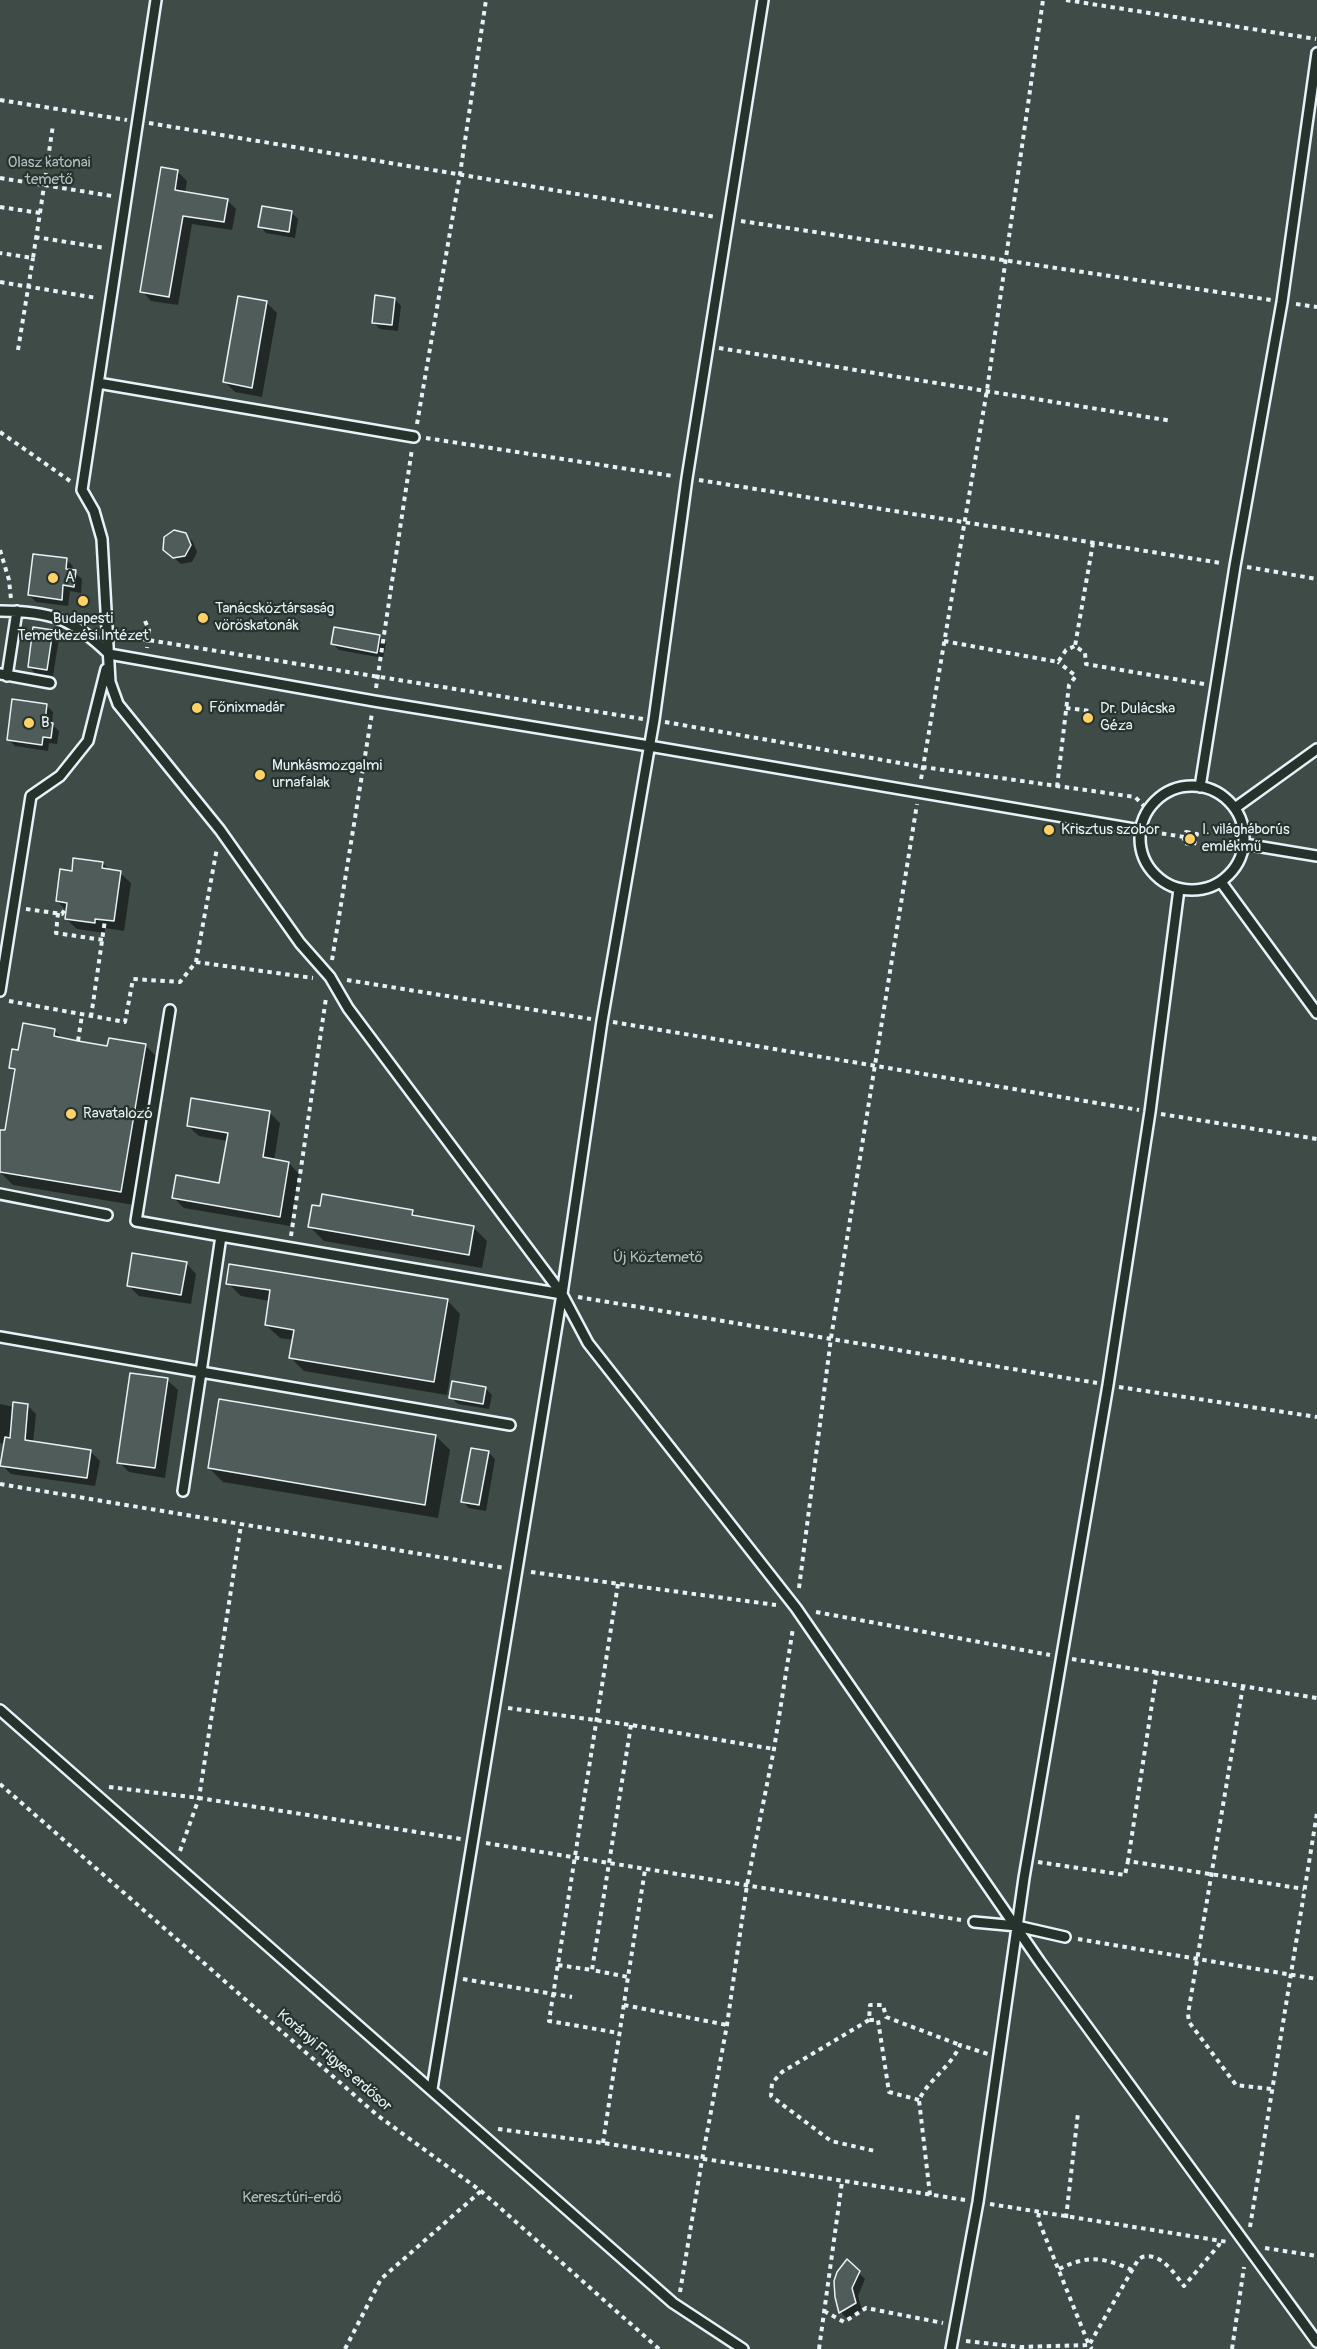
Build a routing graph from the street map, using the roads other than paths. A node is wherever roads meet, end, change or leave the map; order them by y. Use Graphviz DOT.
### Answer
graph roads {
  1 [pos="156,0"];
  2 [pos="763,0"];
  3 [pos="1317,53"];
  4 [pos="98,383"];
  5 [pos="414,436"];
  6 [pos="0,611"];
  7 [pos="17,611"];
  8 [pos="109,654"];
  9 [pos="4,675"];
  10 [pos="50,683"];
  11 [pos="650,746"];
  12 [pos="1317,749"];
  13 [pos="1200,787"];
  14 [pos="1235,808"];
  15 [pos="1140,830"];
  16 [pos="1244,844"];
  17 [pos="1317,856"];
  18 [pos="1221,882"];
  19 [pos="1179,889"];
  20 [pos="0,991"];
  21 [pos="170,1010"];
  22 [pos="1317,1013"];
  23 [pos="0,1194"];
  24 [pos="107,1215"];
  25 [pos="221,1236"];
  26 [pos="562,1294"];
  27 [pos="0,1337"];
  28 [pos="201,1372"];
  29 [pos="510,1425"];
  30 [pos="183,1491"];
  31 [pos="0,1710"];
  32 [pos="974,1922"];
  33 [pos="1017,1926"];
  34 [pos="1065,1937"];
  35 [pos="432,2089"];
  36 [pos="1317,2342"];
  37 [pos="952,2344"];
  38 [pos="743,2349"];
  1 -- 4 [label="lane"];
  2 -- 11 [label="lane"];
  3 -- 13 [label="lane"];
  4 -- 5 [label="lane"];
  4 -- 8 [label="lane"];
  6 -- 7 [label="lane"];
  7 -- 8 [label="lane"];
  7 -- 9 [label="lane"];
  8 -- 11 [label="lane"];
  8 -- 20 [label="lane"];
  8 -- 26 [label="lane"];
  9 -- 10 [label="lane"];
  11 -- 15 [label="lane"];
  11 -- 26 [label="lane"];
  12 -- 14 [label="lane"];
  13 -- 14 [label="lane"];
  13 -- 15 [label="lane"];
  14 -- 16 [label="lane"];
  15 -- 19 [label="lane"];
  16 -- 17 [label="lane"];
  16 -- 18 [label="lane"];
  18 -- 19 [label="lane"];
  18 -- 22 [label="lane"];
  19 -- 33 [label="lane"];
  21 -- 25 [label="lane"];
  23 -- 24 [label="lane"];
  25 -- 26 [label="lane"];
  25 -- 28 [label="lane"];
  26 -- 33 [label="lane"];
  26 -- 35 [label="lane"];
  27 -- 28 [label="lane"];
  28 -- 29 [label="lane"];
  28 -- 30 [label="lane"];
  31 -- 35 [label="lane"];
  32 -- 33 [label="lane"];
  33 -- 34 [label="lane"];
  33 -- 36 [label="lane"];
  33 -- 37 [label="lane"];
  35 -- 38 [label="lane"];
}
